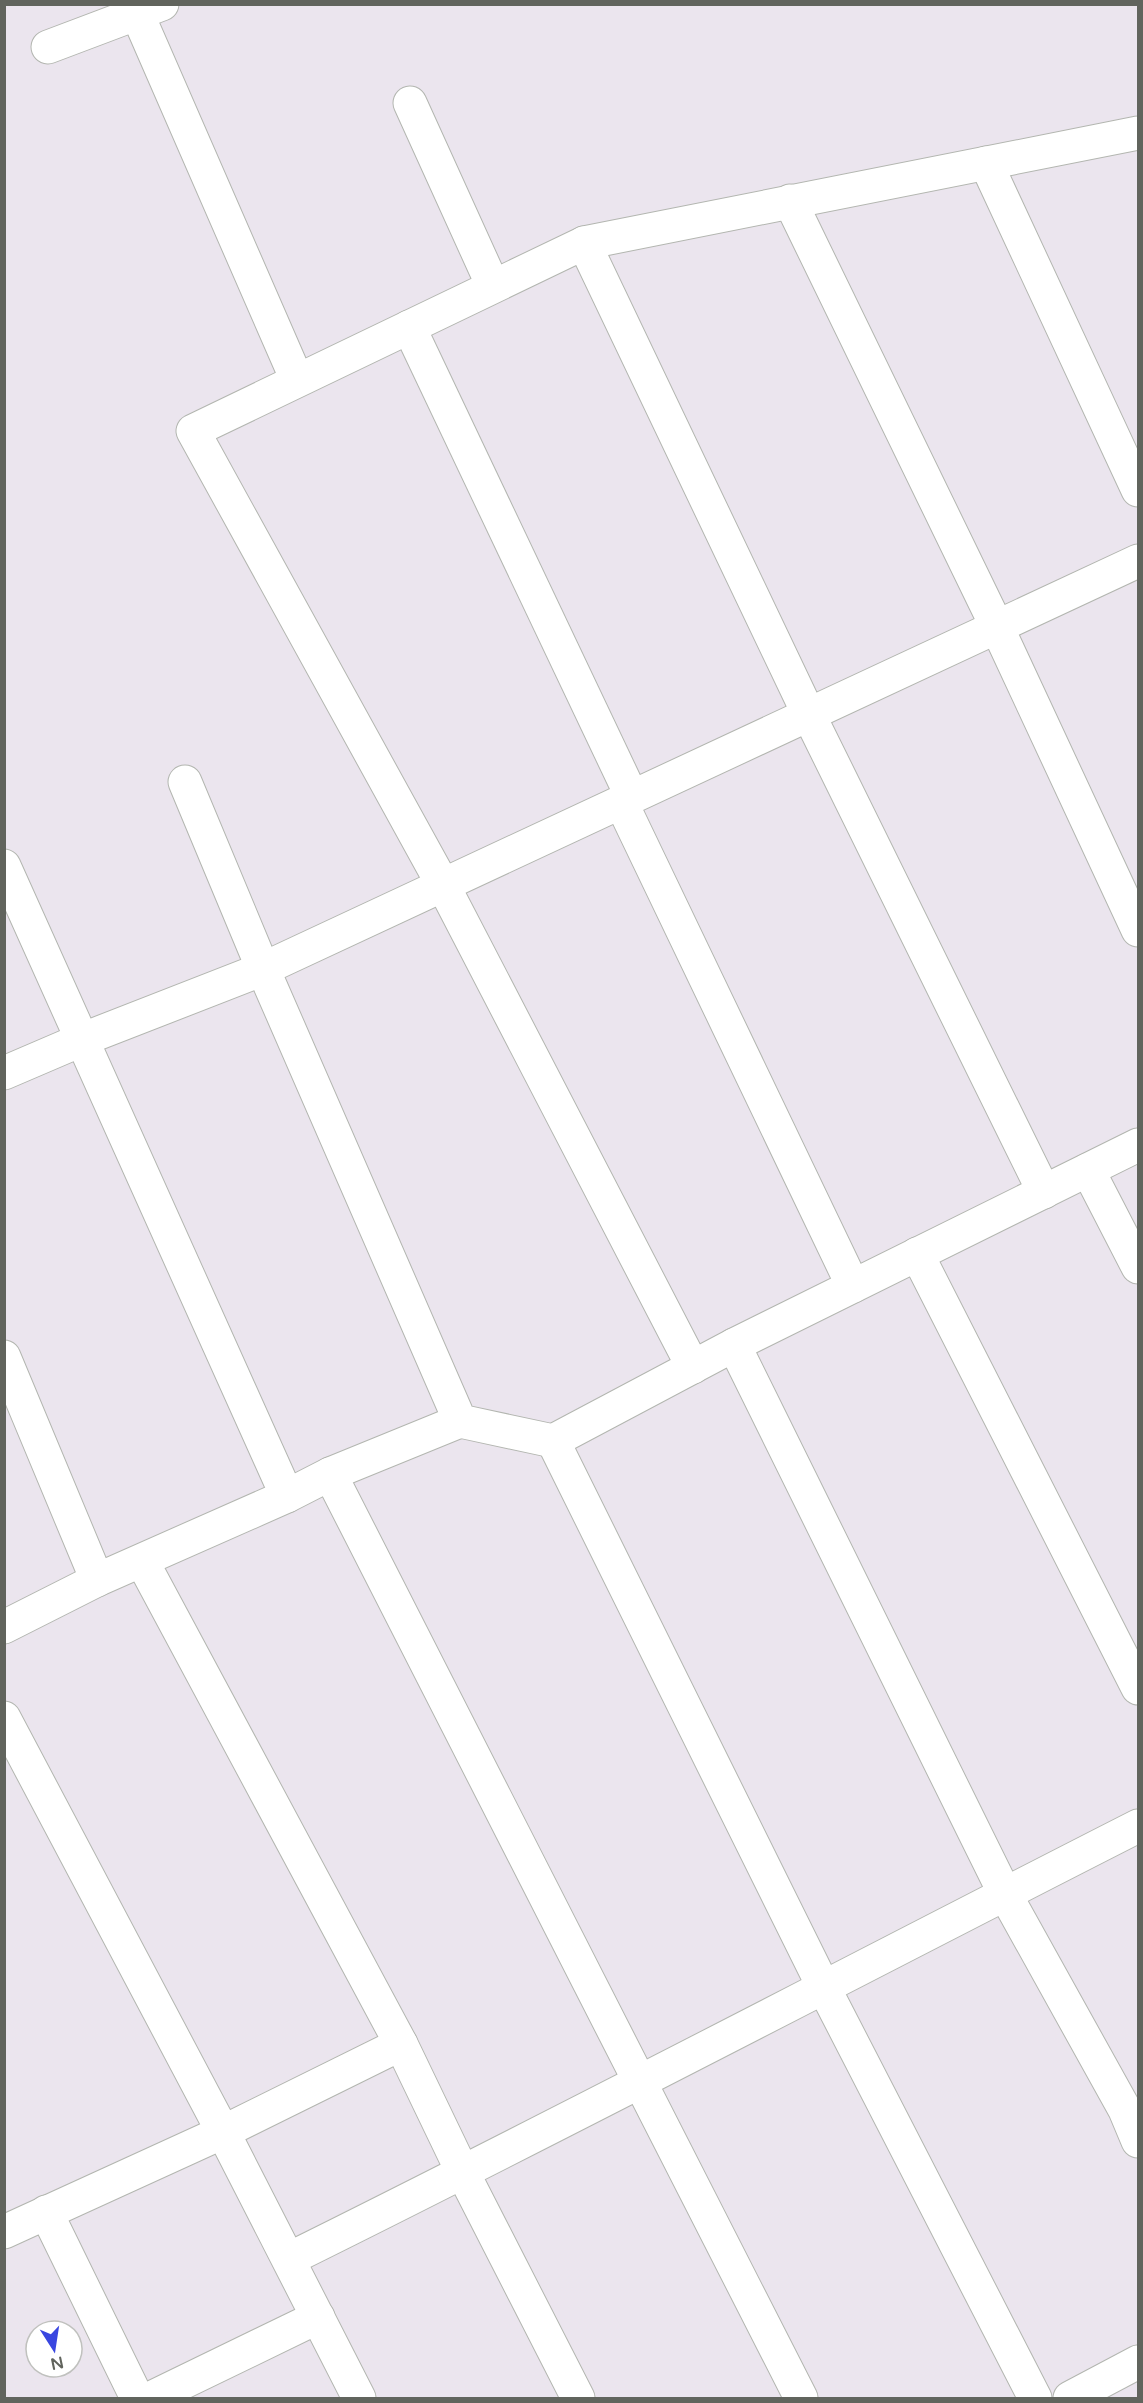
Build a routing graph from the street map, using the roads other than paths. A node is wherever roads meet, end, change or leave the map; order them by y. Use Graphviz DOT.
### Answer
graph roads {
  1 [pos="144,8"];
  2 [pos="48,47"];
  3 [pos="410,103"];
  4 [pos="1138,133"];
  5 [pos="986,163"];
  6 [pos="790,201"];
  7 [pos="584,243"];
  8 [pos="493,286"];
  9 [pos="409,327"];
  10 [pos="297,380"];
  11 [pos="1138,490"];
  12 [pos="1138,561"];
  13 [pos="997,627"];
  14 [pos="809,715"];
  15 [pos="185,782"];
  16 [pos="626,800"];
  17 [pos="4,866"];
  18 [pos="443,885"];
  19 [pos="1138,930"];
  20 [pos="263,969"];
  21 [pos="81,1040"];
  22 [pos="4,1073"];
  23 [pos="1138,1145"];
  24 [pos="1088,1170"];
  25 [pos="1044,1192"];
  26 [pos="917,1254"];
  27 [pos="1138,1267"];
  28 [pos="853,1286"];
  29 [pos="734,1345"];
  30 [pos="4,1357"];
  31 [pos="693,1367"];
  32 [pos="460,1421"];
  33 [pos="553,1441"];
  34 [pos="330,1474"];
  35 [pos="287,1496"];
  36 [pos="142,1561"];
  37 [pos="97,1580"];
  38 [pos="4,1627"];
  39 [pos="1138,1688"];
  40 [pos="4,1718"];
  41 [pos="1138,1826"];
  42 [pos="1005,1894"];
  43 [pos="823,1986"];
  44 [pos="401,2044"];
  45 [pos="639,2080"];
  46 [pos="1132,2108"];
  47 [pos="223,2132"];
  48 [pos="1138,2141"];
  49 [pos="463,2173"];
  50 [pos="46,2212"];
  51 [pos="4,2232"];
  52 [pos="289,2259"];
  53 [pos="318,2317"];
  54 [pos="1138,2362"];
  55 [pos="137,2398"];
  56 [pos="151,2398"];
  57 [pos="359,2398"];
  58 [pos="578,2398"];
  59 [pos="801,2398"];
  60 [pos="1035,2398"];
  61 [pos="1070,2398"];
  1 -- 2 [label="street"];
  1 -- 10 [label="street"];
  3 -- 8 [label="street"];
  4 -- 5 [label="street"];
  5 -- 6 [label="street"];
  5 -- 11 [label="street"];
  6 -- 7 [label="street"];
  6 -- 13 [label="street"];
  7 -- 8 [label="street"];
  7 -- 14 [label="street"];
  8 -- 9 [label="street"];
  9 -- 10 [label="street"];
  9 -- 16 [label="street"];
  10 -- 18 [label="street"];
  12 -- 13 [label="street"];
  13 -- 14 [label="street"];
  13 -- 19 [label="street"];
  14 -- 16 [label="street"];
  14 -- 25 [label="street"];
  15 -- 20 [label="street"];
  16 -- 18 [label="street"];
  16 -- 28 [label="street"];
  17 -- 21 [label="street"];
  18 -- 20 [label="street"];
  18 -- 31 [label="street"];
  20 -- 21 [label="street"];
  20 -- 32 [label="street"];
  21 -- 22 [label="street"];
  21 -- 35 [label="street"];
  23 -- 24 [label="street"];
  24 -- 25 [label="street"];
  24 -- 27 [label="street"];
  25 -- 26 [label="street"];
  26 -- 28 [label="street"];
  26 -- 39 [label="street"];
  28 -- 29 [label="street"];
  29 -- 31 [label="street"];
  29 -- 42 [label="street"];
  30 -- 37 [label="street"];
  31 -- 33 [label="street"];
  32 -- 33 [label="street"];
  32 -- 34 [label="street"];
  33 -- 43 [label="street"];
  34 -- 35 [label="street"];
  34 -- 45 [label="street"];
  35 -- 36 [label="street"];
  36 -- 37 [label="street"];
  36 -- 44 [label="street"];
  37 -- 38 [label="street"];
  40 -- 47 [label="street"];
  41 -- 42 [label="street"];
  42 -- 43 [label="street"];
  42 -- 46 [label="street"];
  43 -- 45 [label="street"];
  43 -- 60 [label="street"];
  44 -- 47 [label="street"];
  44 -- 49 [label="street"];
  45 -- 49 [label="street"];
  45 -- 59 [label="street"];
  46 -- 48 [label="street"];
  47 -- 50 [label="street"];
  47 -- 52 [label="street"];
  49 -- 52 [label="street"];
  49 -- 58 [label="street"];
  50 -- 51 [label="street"];
  50 -- 55 [label="street"];
  52 -- 53 [label="street"];
  53 -- 56 [label="street"];
  53 -- 57 [label="street"];
  54 -- 61 [label="street"];
}
